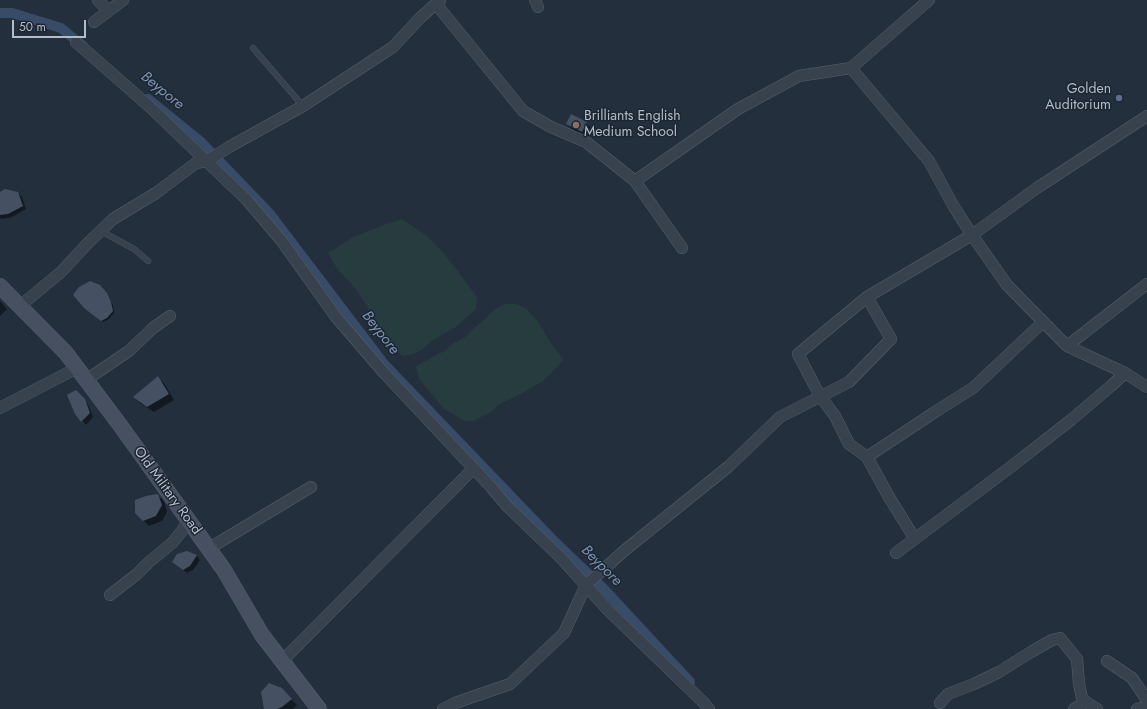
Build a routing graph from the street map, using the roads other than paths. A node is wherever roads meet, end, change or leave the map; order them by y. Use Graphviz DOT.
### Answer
graph roads {
  1 [pos="98,0"];
  2 [pos="123,0"];
  3 [pos="928,0"];
  4 [pos="438,2"];
  5 [pos="108,11"];
  6 [pos="94,22"];
  7 [pos="76,42"];
  8 [pos="253,48"];
  9 [pos="851,68"];
  10 [pos="303,106"];
  11 [pos="1147,116"];
  12 [pos="207,161"];
  13 [pos="635,181"];
  14 [pos="101,231"];
  15 [pos="972,235"];
  16 [pos="682,248"];
  17 [pos="148,261"];
  18 [pos="1147,284"];
  19 [pos="0,286"];
  20 [pos="867,296"];
  21 [pos="20,306"];
  22 [pos="170,316"];
  23 [pos="1042,322"];
  24 [pos="1067,346"];
  25 [pos="1125,372"];
  26 [pos="81,374"];
  27 [pos="1147,387"];
  28 [pos="820,396"];
  29 [pos="0,408"];
  30 [pos="867,457"];
  31 [pos="473,468"];
  32 [pos="311,487"];
  33 [pos="188,520"];
  34 [pos="915,539"];
  35 [pos="208,549"];
  36 [pos="896,553"];
  37 [pos="586,585"];
  38 [pos="110,595"];
  39 [pos="282,661"];
  40 [pos="1107,661"];
  41 [pos="1147,700"];
  42 [pos="1086,702"];
  43 [pos="940,703"];
  44 [pos="1147,707"];
  45 [pos="319,709"];
  46 [pos="443,709"];
  47 [pos="709,709"];
  48 [pos="1074,709"];
  49 [pos="1097,709"];
  50 [pos="1136,709"];
  1 -- 5 [label="street"];
  2 -- 5 [label="street"];
  3 -- 9 [label="street"];
  4 -- 10 [label="street"];
  4 -- 13 [label="street"];
  5 -- 6 [label="street"];
  7 -- 12 [label="street"];
  8 -- 10 [label="lane"];
  9 -- 13 [label="street"];
  9 -- 15 [label="street"];
  10 -- 12 [label="street"];
  11 -- 15 [label="street"];
  12 -- 14 [label="street"];
  12 -- 31 [label="street"];
  13 -- 16 [label="street"];
  14 -- 17 [label="lane"];
  14 -- 21 [label="street"];
  15 -- 20 [label="street"];
  15 -- 23 [label="street"];
  18 -- 24 [label="street"];
  19 -- 21 [label="main road, Old Military Road"];
  20 -- 28 [label="street"];
  20 -- 28 [label="street"];
  21 -- 26 [label="main road, Old Military Road"];
  22 -- 26 [label="street"];
  23 -- 24 [label="street"];
  23 -- 30 [label="street"];
  24 -- 25 [label="street"];
  25 -- 27 [label="street"];
  25 -- 34 [label="street"];
  26 -- 29 [label="street"];
  26 -- 33 [label="main road, Old Military Road"];
  28 -- 30 [label="street"];
  28 -- 37 [label="street"];
  30 -- 34 [label="street"];
  31 -- 37 [label="street"];
  31 -- 39 [label="street"];
  32 -- 35 [label="street"];
  33 -- 35 [label="main road, Old Military Road"];
  33 -- 38 [label="street"];
  34 -- 36 [label="street"];
  35 -- 39 [label="main road, Old Military Road"];
  37 -- 46 [label="street"];
  37 -- 47 [label="street"];
  39 -- 45 [label="main road, Old Military Road"];
  40 -- 41 [label="street"];
  42 -- 43 [label="street"];
  42 -- 48 [label="street"];
  42 -- 49 [label="street"];
  44 -- 50 [label="street"];
}
